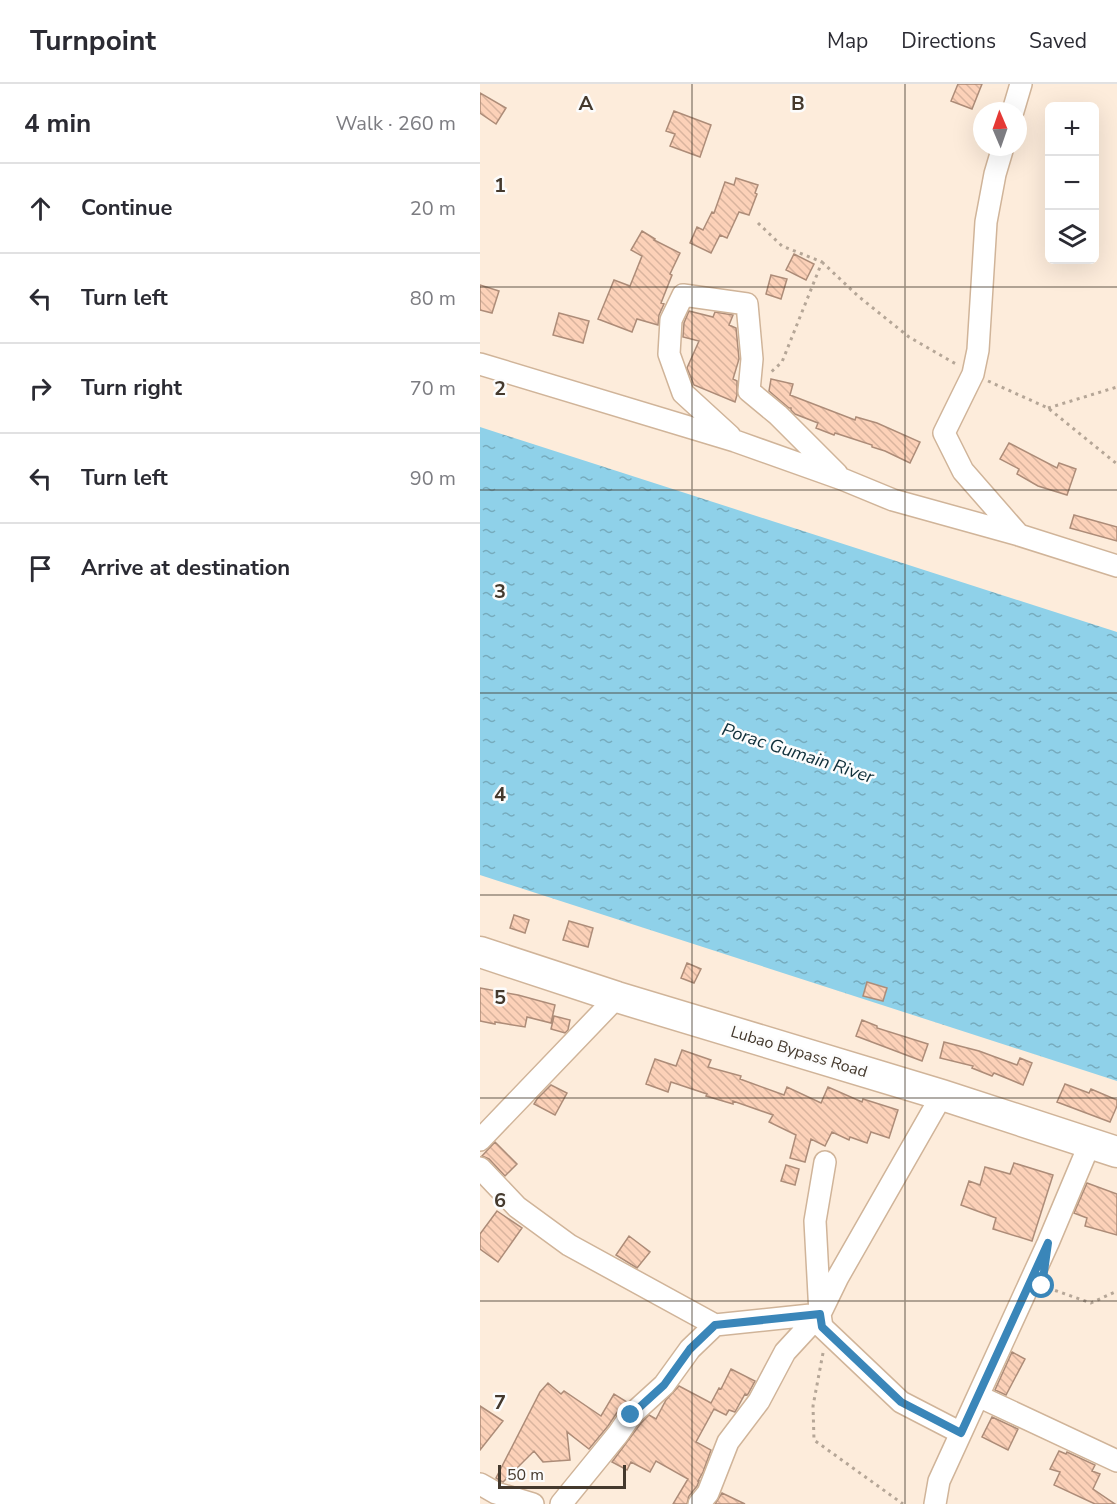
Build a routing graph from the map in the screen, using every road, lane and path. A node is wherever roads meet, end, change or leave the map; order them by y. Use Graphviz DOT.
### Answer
graph roads {
  1 [pos="1021,84"];
  2 [pos="1016,102"];
  3 [pos="1000,156"];
  4 [pos="758,223"];
  5 [pos="822,262"];
  6 [pos="480,364"];
  7 [pos="973,374"];
  8 [pos="1117,387"];
  9 [pos="749,391"];
  10 [pos="1048,408"];
  11 [pos="735,441"];
  12 [pos="1117,464"];
  13 [pos="842,479"];
  14 [pos="1019,534"];
  15 [pos="1117,566"];
  16 [pos="480,952"];
  17 [pos="617,997"];
  18 [pos="942,1095"];
  19 [pos="480,1140"];
  20 [pos="1103,1147"];
  21 [pos="825,1162"];
  22 [pos="480,1168"];
  23 [pos="1042,1286"];
  24 [pos="1117,1291"];
  25 [pos="821,1320"];
  26 [pos="715,1325"];
  27 [pos="978,1396"];
  28 [pos="961,1433"];
  29 [pos="1117,1461"];
  30 [pos="480,1484"];
  31 [pos="533,1504"];
  32 [pos="561,1504"];
  33 [pos="699,1504"];
  34 [pos="903,1504"];
  35 [pos="935,1504"];
  1 -- 2 [label="street"];
  3 -- 7 [label="street"];
  4 -- 5 [label="path"];
  5 -- 7 [label="path"];
  5 -- 9 [label="path"];
  6 -- 11 [label="street"];
  7 -- 10 [label="path"];
  7 -- 14 [label="street"];
  8 -- 10 [label="path"];
  9 -- 11 [label="street"];
  9 -- 13 [label="street"];
  10 -- 12 [label="path"];
  11 -- 13 [label="street"];
  13 -- 14 [label="street"];
  14 -- 15 [label="street"];
  16 -- 17 [label="highway, Lubao Bypass Road"];
  17 -- 18 [label="highway, Lubao Bypass Road"];
  17 -- 19 [label="street"];
  18 -- 20 [label="highway, Lubao Bypass Road"];
  18 -- 25 [label="street"];
  20 -- 27 [label="street"];
  21 -- 25 [label="street"];
  22 -- 26 [label="street"];
  23 -- 24 [label="path"];
  25 -- 26 [label="street"];
  25 -- 28 [label="street"];
  25 -- 33 [label="street"];
  25 -- 34 [label="path"];
  26 -- 32 [label="street"];
  27 -- 28 [label="street"];
  27 -- 29 [label="street"];
  28 -- 35 [label="street"];
  30 -- 31 [label="street"];
}
